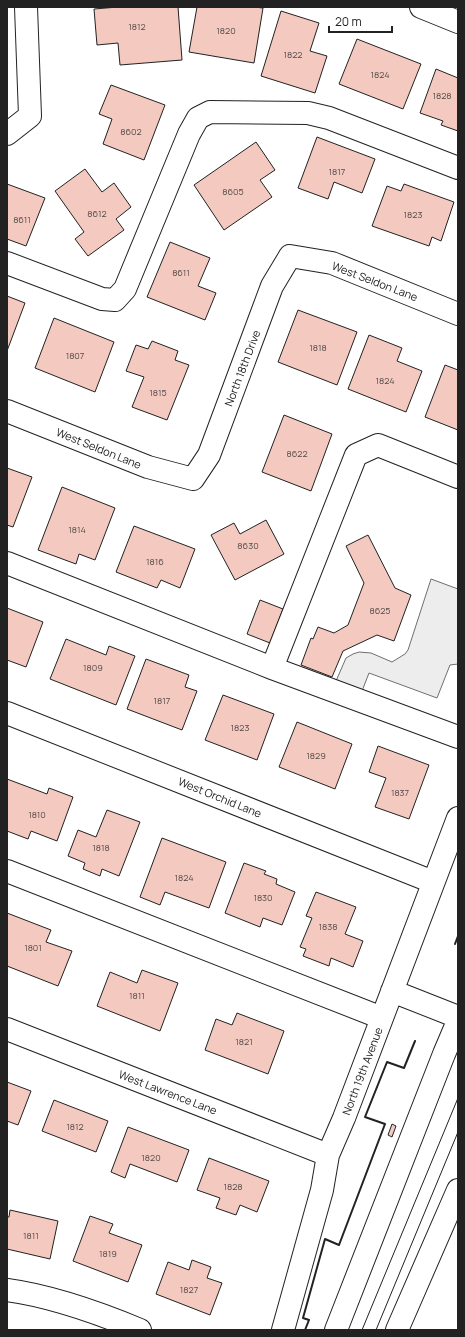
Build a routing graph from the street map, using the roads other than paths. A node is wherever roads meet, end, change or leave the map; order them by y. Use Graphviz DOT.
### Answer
graph roads {
  1 [pos="26,7"];
  2 [pos="421,7"];
  3 [pos="458,22"];
  4 [pos="7,134"];
  5 [pos="458,168"];
  6 [pos="290,256"];
  7 [pos="7,263"];
  8 [pos="458,314"];
  9 [pos="7,411"];
  10 [pos="458,477"];
  11 [pos="193,479"];
  12 [pos="7,563"];
  13 [pos="272,668"];
  14 [pos="7,713"];
  15 [pos="458,737"];
  16 [pos="458,818"];
  17 [pos="7,871"];
  18 [pos="433,882"];
  19 [pos="392,991"];
  20 [pos="382,1018"];
  21 [pos="458,1018"];
  22 [pos="458,1021"];
  23 [pos="7,1029"];
  24 [pos="328,1155"];
  25 [pos="458,1190"];
  26 [pos="7,1290"];
  27 [pos="140,1330"];
  28 [pos="282,1330"];
  29 [pos="336,1330"];
  30 [pos="397,1330"];
  1 -- 4 [label="street"];
  2 -- 3 [label="street"];
  5 -- 7 [label="street"];
  6 -- 8 [label="street, West Seldon Lane"];
  6 -- 11 [label="street, North 18th Drive"];
  9 -- 11 [label="street, West Seldon Lane"];
  10 -- 13 [label="street"];
  12 -- 13 [label="street"];
  13 -- 15 [label="street"];
  14 -- 18 [label="street, West Orchid Lane"];
  16 -- 18 [label="street, North 19th Avenue"];
  17 -- 20 [label="street"];
  18 -- 19 [label="street, North 19th Avenue"];
  19 -- 20 [label="street, North 19th Avenue"];
  19 -- 21 [label="street"];
  20 -- 24 [label="street, North 19th Avenue"];
  22 -- 29 [label="street"];
  23 -- 24 [label="street, West Lawrence Lane"];
  24 -- 28 [label="street, North 19th Avenue"];
  25 -- 30 [label="street"];
  26 -- 27 [label="street"];
}
